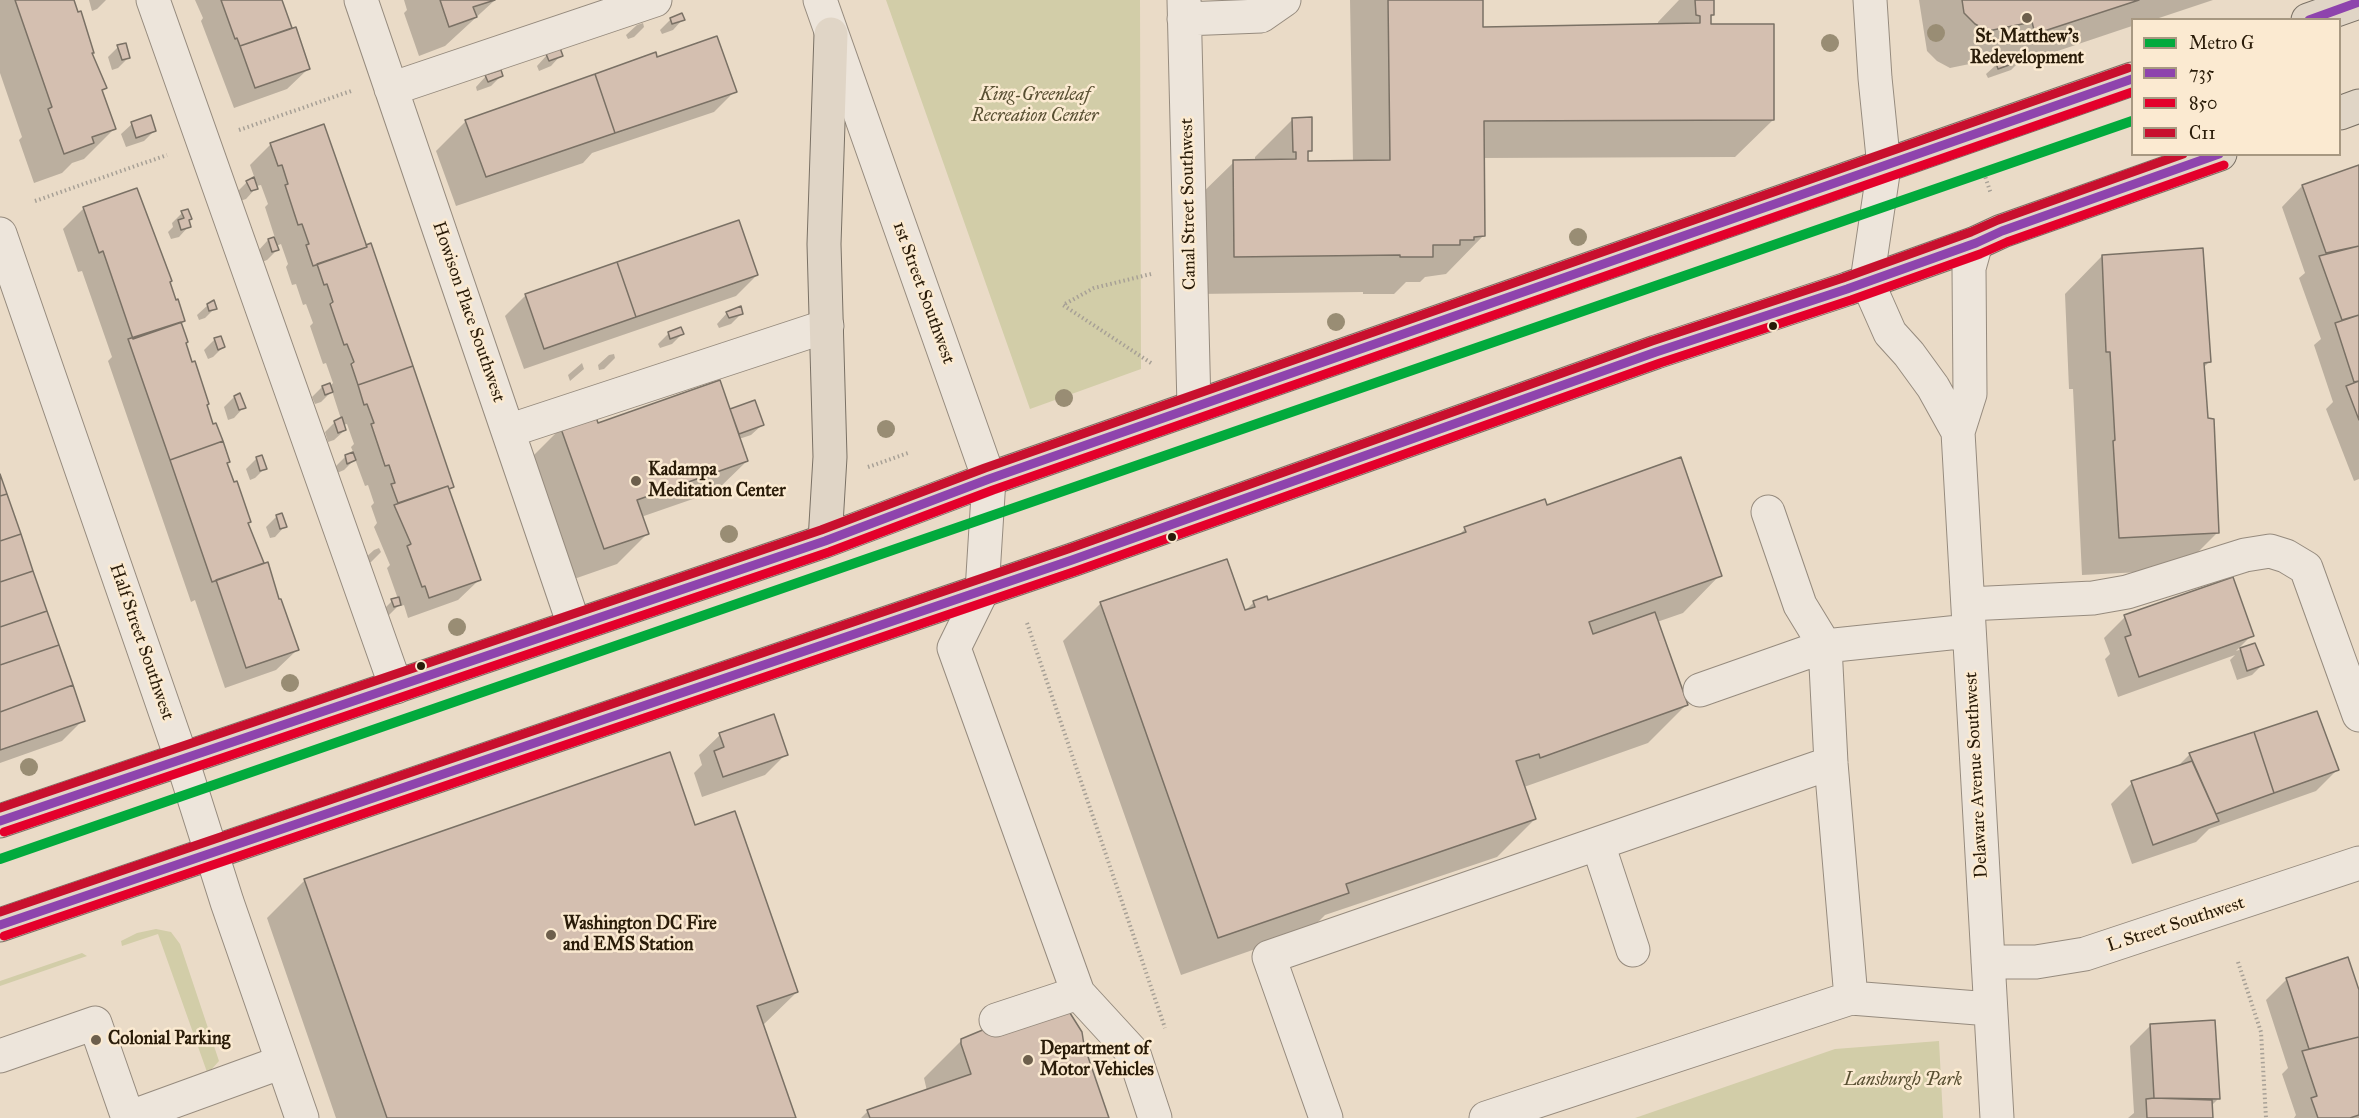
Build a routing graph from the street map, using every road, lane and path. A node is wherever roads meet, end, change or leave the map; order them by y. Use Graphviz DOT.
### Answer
graph roads {
  1 [pos="153,0"];
  2 [pos="361,0"];
  3 [pos="655,0"];
  4 [pos="820,0"];
  5 [pos="1284,0"];
  6 [pos="1870,0"];
  7 [pos="2359,2"];
  8 [pos="1184,10"];
  9 [pos="584,11"];
  10 [pos="2314,18"];
  11 [pos="831,34"];
  12 [pos="2131,80"];
  13 [pos="391,89"];
  14 [pos="2359,106"];
  15 [pos="2341,112"];
  16 [pos="2214,156"];
  17 [pos="1884,167"];
  18 [pos="1983,170"];
  19 [pos="1993,200"];
  20 [pos="0,234"];
  21 [pos="1976,243"];
  22 [pos="1151,274"];
  23 [pos="1867,282"];
  24 [pos="827,326"];
  25 [pos="1151,363"];
  26 [pos="1194,407"];
  27 [pos="508,431"];
  28 [pos="1958,432"];
  29 [pos="908,453"];
  30 [pos="862,470"];
  31 [pos="989,479"];
  32 [pos="1768,512"];
  33 [pos="825,541"];
  34 [pos="982,591"];
  35 [pos="1969,618"];
  36 [pos="1027,623"];
  37 [pos="574,625"];
  38 [pos="1825,646"];
  39 [pos="396,687"];
  40 [pos="1700,690"];
  41 [pos="2359,715"];
  42 [pos="182,760"];
  43 [pos="1831,763"];
  44 [pos="0,821"];
  45 [pos="1598,844"];
  46 [pos="211,853"];
  47 [pos="2359,862"];
  48 [pos="0,925"];
  49 [pos="1633,950"];
  50 [pos="1988,962"];
  51 [pos="2238,962"];
  52 [pos="1078,993"];
  53 [pos="1851,998"];
  54 [pos="1990,1009"];
  55 [pos="996,1020"];
  56 [pos="1169,1039"];
  57 [pos="0,1056"];
  58 [pos="282,1062"];
  59 [pos="128,1118"];
  60 [pos="302,1118"];
  61 [pos="1155,1118"];
  62 [pos="1326,1118"];
  63 [pos="1486,1118"];
  64 [pos="1997,1118"];
  65 [pos="2266,1118"];
  1 -- 39 [label="street"];
  2 -- 13 [label="street, Howison Place Southwest"];
  3 -- 9 [label="street"];
  4 -- 11 [label="street, 1st Street Southwest"];
  5 -- 8 [label="street"];
  6 -- 17 [label="street"];
  7 -- 10 [label="main road"];
  8 -- 26 [label="street, Canal Street Southwest"];
  9 -- 13 [label="street"];
  11 -- 24 [label="main road"];
  11 -- 31 [label="street, 1st Street Southwest"];
  12 -- 17 [label="main road"];
  13 -- 27 [label="street, Howison Place Southwest"];
  14 -- 15 [label="main road"];
  16 -- 21 [label="main road"];
  17 -- 23 [label="street"];
  17 -- 26 [label="main road"];
  18 -- 19 [label="path"];
  20 -- 42 [label="street, Half Street Southwest"];
  21 -- 23 [label="main road"];
  21 -- 28 [label="street, Delaware Avenue Southwest"];
  22 -- 25 [label="path"];
  23 -- 28 [label="street, Delaware Avenue Southwest"];
  23 -- 34 [label="main road"];
  24 -- 27 [label="street"];
  24 -- 33 [label="main road"];
  26 -- 31 [label="main road"];
  27 -- 37 [label="street, Howison Place Southwest"];
  28 -- 35 [label="street, Delaware Avenue Southwest"];
  29 -- 30 [label="path"];
  31 -- 33 [label="main road"];
  31 -- 34 [label="street, 1st Street Southwest"];
  32 -- 38 [label="street"];
  33 -- 37 [label="main road"];
  34 -- 46 [label="main road"];
  34 -- 52 [label="street"];
  35 -- 38 [label="street"];
  35 -- 41 [label="street"];
  35 -- 50 [label="street, Delaware Avenue Southwest"];
  36 -- 56 [label="path"];
  37 -- 39 [label="main road"];
  38 -- 40 [label="street"];
  38 -- 43 [label="street"];
  39 -- 42 [label="main road"];
  42 -- 44 [label="main road"];
  42 -- 46 [label="street, Half Street Southwest"];
  43 -- 45 [label="street"];
  43 -- 53 [label="street"];
  45 -- 49 [label="street"];
  45 -- 62 [label="street"];
  46 -- 48 [label="main road"];
  46 -- 58 [label="street, Half Street Southwest"];
  47 -- 50 [label="street, L Street Southwest"];
  50 -- 54 [label="street, Delaware Avenue Southwest"];
  51 -- 65 [label="path"];
  52 -- 55 [label="street"];
  52 -- 61 [label="street"];
  53 -- 54 [label="street"];
  53 -- 63 [label="street"];
  54 -- 64 [label="street, Delaware Avenue Southwest"];
  57 -- 59 [label="street"];
  58 -- 59 [label="street"];
  58 -- 60 [label="street, Half Street Southwest"];
}
